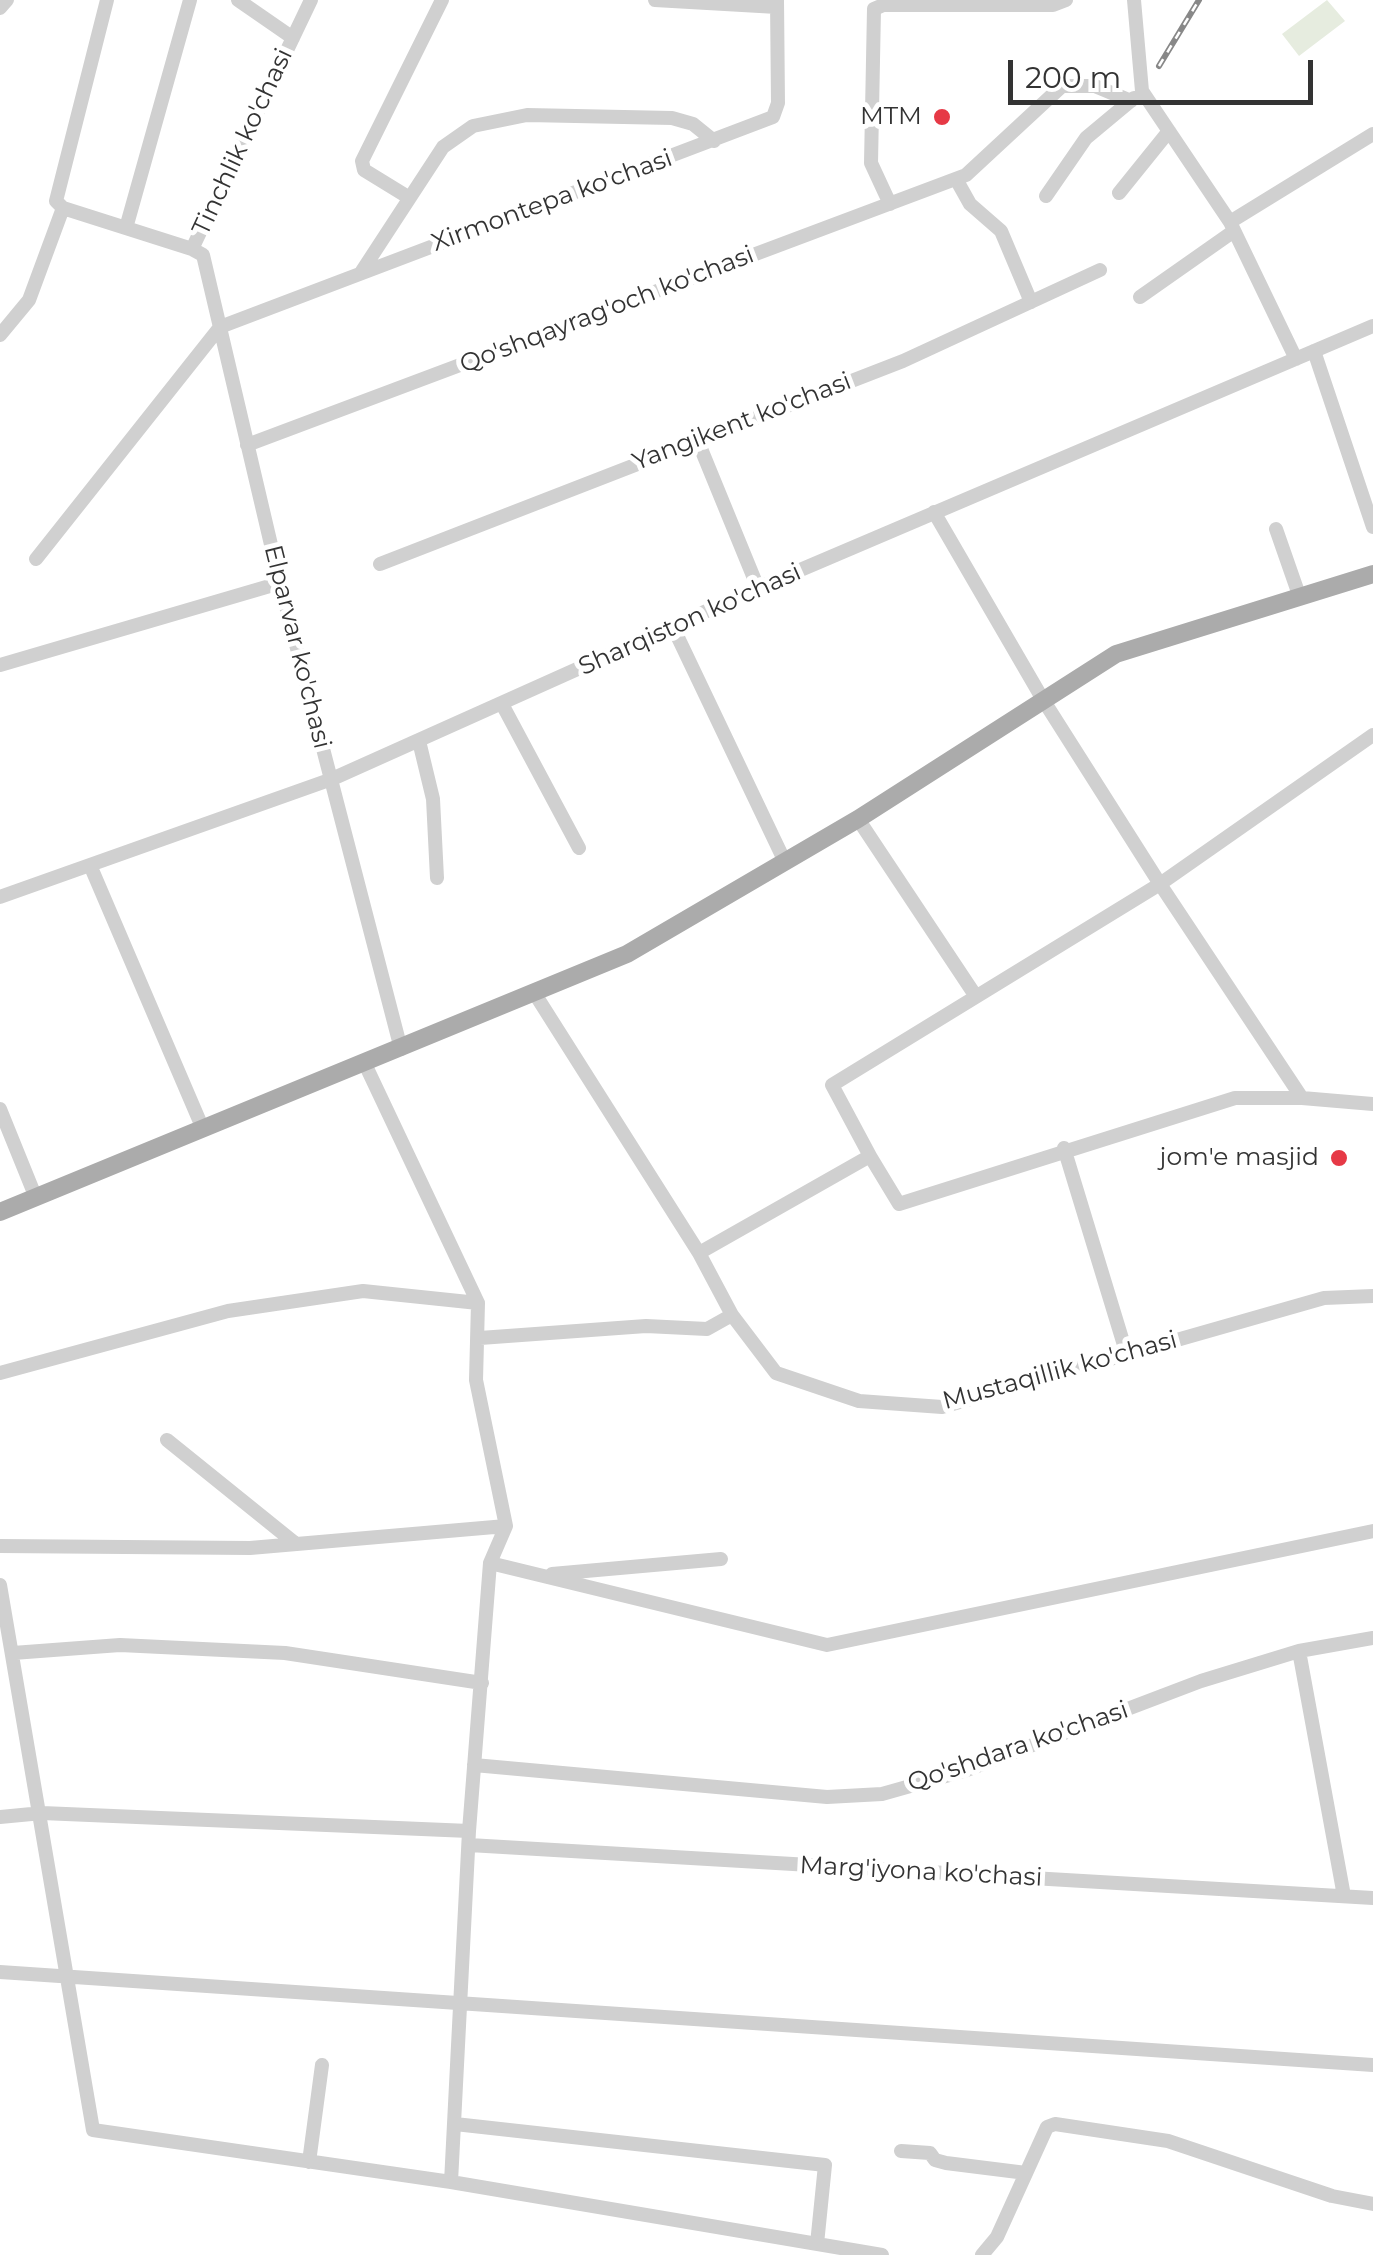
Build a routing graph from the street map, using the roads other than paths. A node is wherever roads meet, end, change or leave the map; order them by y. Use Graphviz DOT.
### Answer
graph roads {
  1 [pos="6,0"];
  2 [pos="107,0"];
  3 [pos="190,0"];
  4 [pos="238,0"];
  5 [pos="310,0"];
  6 [pos="442,0"];
  7 [pos="655,0"];
  8 [pos="1066,0"];
  9 [pos="1134,0"];
  10 [pos="777,4"];
  11 [pos="0,8"];
  12 [pos="292,38"];
  13 [pos="1136,96"];
  14 [pos="1169,131"];
  15 [pos="1373,134"];
  16 [pos="714,141"];
  17 [pos="961,177"];
  18 [pos="1119,193"];
  19 [pos="1046,196"];
  20 [pos="408,197"];
  21 [pos="890,204"];
  22 [pos="63,208"];
  23 [pos="1232,226"];
  24 [pos="126,228"];
  25 [pos="192,248"];
  26 [pos="1100,270"];
  27 [pos="362,271"];
  28 [pos="1140,296"];
  29 [pos="1031,302"];
  30 [pos="1373,326"];
  31 [pos="220,327"];
  32 [pos="0,335"];
  33 [pos="1314,352"];
  34 [pos="1296,359"];
  35 [pos="697,439"];
  36 [pos="247,446"];
  37 [pos="934,512"];
  38 [pos="1373,527"];
  39 [pos="1276,529"];
  40 [pos="36,559"];
  41 [pos="380,564"];
  42 [pos="1373,574"];
  43 [pos="280,583"];
  44 [pos="758,588"];
  45 [pos="1299,596"];
  46 [pos="673,627"];
  47 [pos="0,665"];
  48 [pos="1042,698"];
  49 [pos="502,704"];
  50 [pos="1373,735"];
  51 [pos="419,741"];
  52 [pos="332,779"];
  53 [pos="858,819"];
  54 [pos="578,848"];
  55 [pos="785,862"];
  56 [pos="90,865"];
  57 [pos="437,878"];
  58 [pos="1160,884"];
  59 [pos="0,897"];
  60 [pos="534,994"];
  61 [pos="975,996"];
  62 [pos="401,1049"];
  63 [pos="365,1064"];
  64 [pos="1302,1098"];
  65 [pos="1373,1104"];
  66 [pos="0,1109"];
  67 [pos="203,1129"];
  68 [pos="1064,1148"];
  69 [pos="870,1156"];
  70 [pos="36,1198"];
  71 [pos="0,1212"];
  72 [pos="698,1253"];
  73 [pos="1373,1296"];
  74 [pos="478,1303"];
  75 [pos="732,1315"];
  76 [pos="480,1338"];
  77 [pos="1127,1355"];
  78 [pos="0,1373"];
  79 [pos="167,1440"];
  80 [pos="506,1526"];
  81 [pos="1373,1531"];
  82 [pos="296,1544"];
  83 [pos="0,1546"];
  84 [pos="722,1559"];
  85 [pos="490,1563"];
  86 [pos="542,1576"];
  87 [pos="0,1585"];
  88 [pos="1373,1638"];
  89 [pos="1300,1651"];
  90 [pos="13,1653"];
  91 [pos="482,1684"];
  92 [pos="474,1765"];
  93 [pos="42,1812"];
  94 [pos="0,1816"];
  95 [pos="469,1838"];
  96 [pos="1344,1896"];
  97 [pos="1373,1898"];
  98 [pos="0,1972"];
  99 [pos="70,1974"];
  100 [pos="463,2002"];
  101 [pos="322,2065"];
  102 [pos="1373,2065"];
  103 [pos="456,2124"];
  104 [pos="901,2150"];
  105 [pos="309,2162"];
  106 [pos="1026,2173"];
  107 [pos="452,2182"];
  108 [pos="1373,2204"];
  109 [pos="816,2244"];
  110 [pos="882,2255"];
  111 [pos="982,2255"];
  1 -- 11 [label="street"];
  2 -- 22 [label="street"];
  3 -- 24 [label="street"];
  4 -- 12 [label="street"];
  5 -- 12 [label="street, Tinchlik ko'chasi"];
  6 -- 20 [label="street"];
  7 -- 10 [label="street"];
  8 -- 21 [label="street"];
  9 -- 13 [label="street"];
  10 -- 16 [label="street, Xirmontepa ko'chasi"];
  12 -- 25 [label="street, Tinchlik ko'chasi"];
  13 -- 14 [label="street"];
  13 -- 17 [label="street"];
  13 -- 19 [label="street"];
  14 -- 18 [label="street"];
  14 -- 23 [label="street"];
  15 -- 23 [label="street"];
  16 -- 20 [label="street"];
  16 -- 27 [label="street, Xirmontepa ko'chasi"];
  17 -- 21 [label="street, Qo'shqayrag'och ko'chasi"];
  17 -- 29 [label="street"];
  20 -- 27 [label="street"];
  21 -- 36 [label="street, Qo'shqayrag'och ko'chasi"];
  22 -- 24 [label="street, Tinchlik ko'chasi"];
  22 -- 32 [label="street"];
  23 -- 28 [label="street"];
  23 -- 34 [label="street"];
  24 -- 25 [label="street, Tinchlik ko'chasi"];
  25 -- 31 [label="street, Elparvar ko'chasi"];
  26 -- 29 [label="street, Yangikent ko'chasi"];
  27 -- 31 [label="street, Xirmontepa ko'chasi"];
  29 -- 35 [label="street, Yangikent ko'chasi"];
  30 -- 33 [label="street, Sharqiston ko'chasi"];
  31 -- 36 [label="street, Elparvar ko'chasi"];
  31 -- 40 [label="street"];
  33 -- 34 [label="street, Sharqiston ko'chasi"];
  33 -- 38 [label="street"];
  34 -- 37 [label="street, Sharqiston ko'chasi"];
  35 -- 41 [label="street, Yangikent ko'chasi"];
  35 -- 44 [label="street"];
  36 -- 43 [label="street, Elparvar ko'chasi"];
  37 -- 44 [label="street, Sharqiston ko'chasi"];
  37 -- 48 [label="street"];
  39 -- 45 [label="street"];
  42 -- 45 [label="main road"];
  43 -- 47 [label="street"];
  43 -- 52 [label="street, Elparvar ko'chasi"];
  44 -- 46 [label="street, Sharqiston ko'chasi"];
  45 -- 48 [label="main road"];
  46 -- 49 [label="street, Sharqiston ko'chasi"];
  46 -- 55 [label="street"];
  48 -- 53 [label="main road"];
  48 -- 58 [label="street"];
  49 -- 51 [label="street, Sharqiston ko'chasi"];
  49 -- 54 [label="street"];
  50 -- 58 [label="street"];
  51 -- 52 [label="street, Sharqiston ko'chasi"];
  51 -- 57 [label="street"];
  52 -- 56 [label="street, Sharqiston ko'chasi"];
  52 -- 62 [label="street, Elparvar ko'chasi"];
  53 -- 55 [label="main road"];
  53 -- 61 [label="street"];
  55 -- 60 [label="main road"];
  56 -- 59 [label="street, Sharqiston ko'chasi"];
  56 -- 67 [label="street"];
  58 -- 61 [label="street"];
  58 -- 64 [label="street"];
  60 -- 62 [label="main road"];
  60 -- 72 [label="street, Mustaqillik ko'chasi"];
  61 -- 69 [label="street"];
  62 -- 63 [label="main road"];
  63 -- 67 [label="main road"];
  63 -- 74 [label="street"];
  64 -- 65 [label="street"];
  64 -- 68 [label="street"];
  66 -- 70 [label="street"];
  67 -- 70 [label="main road"];
  68 -- 69 [label="street"];
  68 -- 77 [label="street"];
  69 -- 72 [label="street"];
  70 -- 71 [label="main road"];
  72 -- 75 [label="street, Mustaqillik ko'chasi"];
  73 -- 77 [label="street, Mustaqillik ko'chasi"];
  74 -- 76 [label="street"];
  74 -- 78 [label="street"];
  75 -- 76 [label="street"];
  75 -- 77 [label="street, Mustaqillik ko'chasi"];
  76 -- 80 [label="street"];
  79 -- 82 [label="street"];
  80 -- 82 [label="street"];
  80 -- 85 [label="street"];
  81 -- 86 [label="street"];
  82 -- 83 [label="street"];
  84 -- 86 [label="street"];
  85 -- 86 [label="street"];
  85 -- 91 [label="street"];
  87 -- 90 [label="street"];
  88 -- 89 [label="street, Qo'shdara ko'chasi"];
  89 -- 92 [label="street, Qo'shdara ko'chasi"];
  89 -- 96 [label="street"];
  90 -- 91 [label="street"];
  90 -- 93 [label="street"];
  91 -- 92 [label="street"];
  92 -- 95 [label="street"];
  93 -- 94 [label="street, Marg'iyona ko'chasi"];
  93 -- 95 [label="street, Marg'iyona ko'chasi"];
  93 -- 99 [label="street"];
  95 -- 96 [label="street, Marg'iyona ko'chasi"];
  95 -- 100 [label="street"];
  96 -- 97 [label="street, Marg'iyona ko'chasi"];
  98 -- 99 [label="street"];
  99 -- 100 [label="street"];
  99 -- 105 [label="street"];
  100 -- 102 [label="street"];
  100 -- 103 [label="street"];
  101 -- 105 [label="street"];
  103 -- 107 [label="street"];
  103 -- 109 [label="street"];
  104 -- 106 [label="street"];
  105 -- 107 [label="street"];
  106 -- 108 [label="street"];
  106 -- 111 [label="street"];
  107 -- 109 [label="street"];
  109 -- 110 [label="street"];
}
